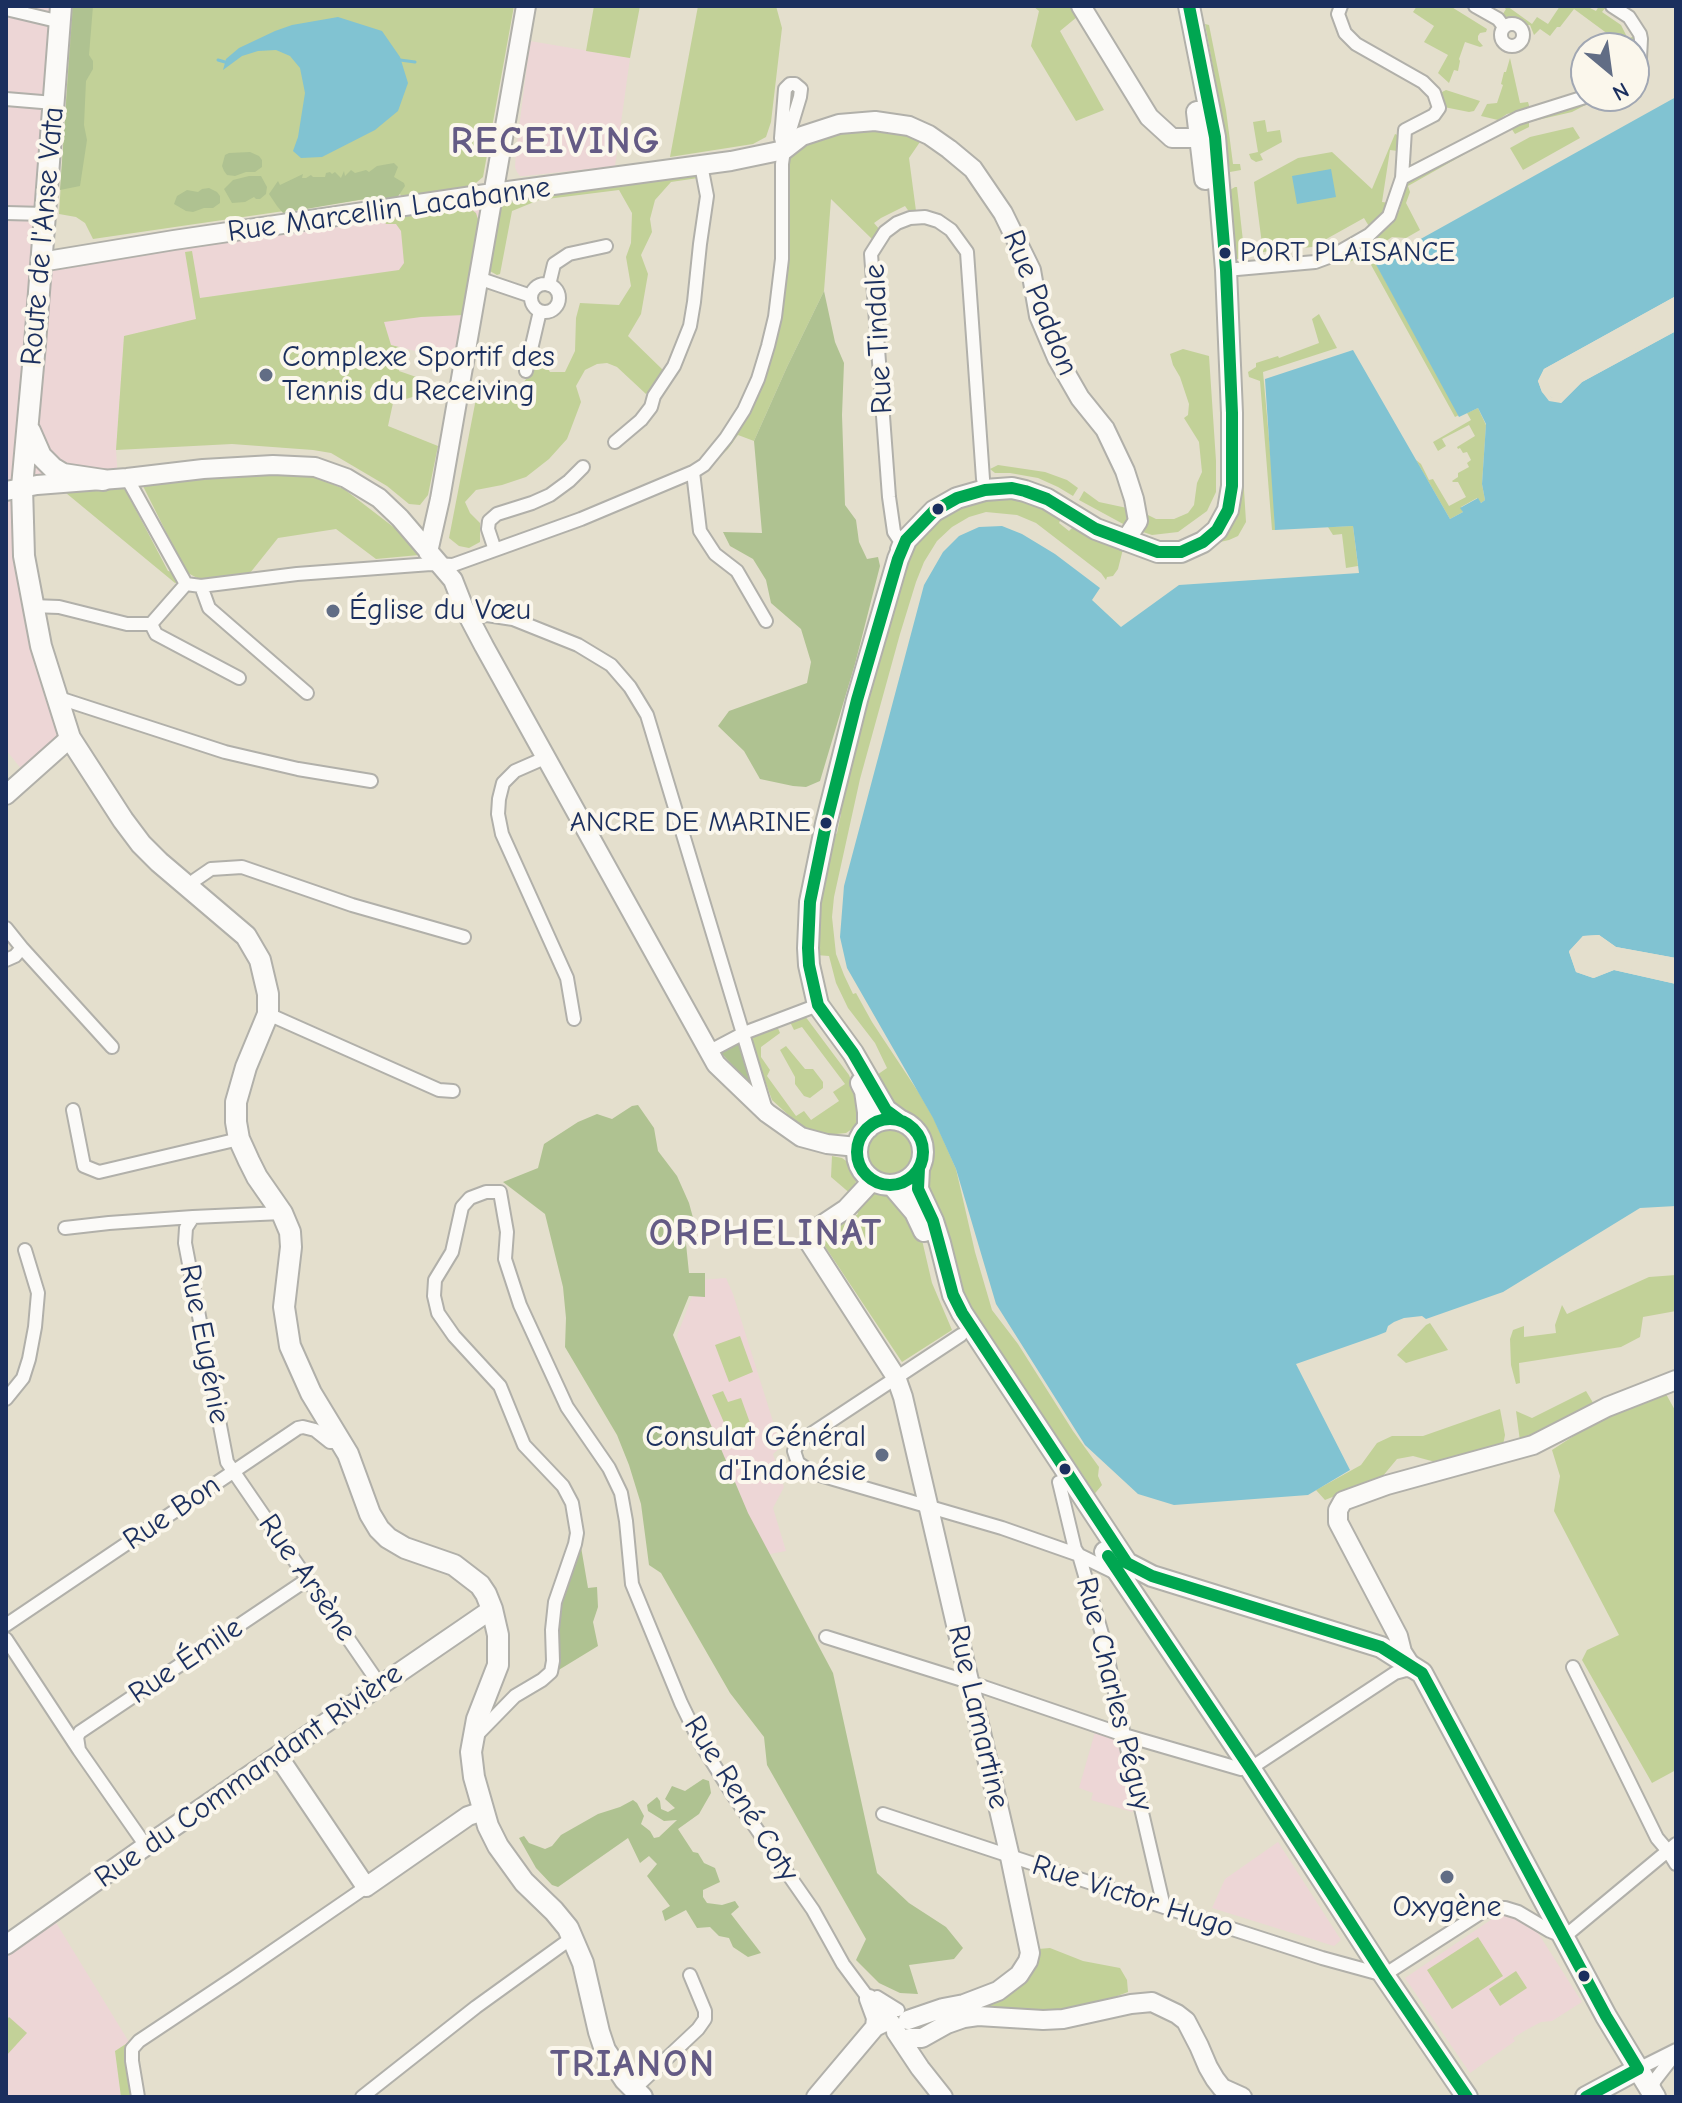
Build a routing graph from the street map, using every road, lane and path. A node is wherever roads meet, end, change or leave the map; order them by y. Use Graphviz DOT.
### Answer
graph roads {
  1 [pos="526,6"];
  2 [pos="1081,6"];
  3 [pos="1175,6"];
  4 [pos="1189,6"];
  5 [pos="1341,6"];
  6 [pos="1475,6"];
  7 [pos="1612,6"];
  8 [pos="6,9"];
  9 [pos="61,14"];
  10 [pos="1504,27"];
  11 [pos="1639,32"];
  12 [pos="1201,69"];
  13 [pos="6,99"];
  14 [pos="1570,102"];
  15 [pos="54,103"];
  16 [pos="1200,138"];
  17 [pos="784,150"];
  18 [pos="701,165"];
  19 [pos="1402,178"];
  20 [pos="494,193"];
  21 [pos="452,200"];
  22 [pos="6,213"];
  23 [pos="1215,213"];
  24 [pos="45,214"];
  25 [pos="485,238"];
  26 [pos="606,246"];
  27 [pos="41,262"];
  28 [pos="1226,270"];
  29 [pos="478,278"];
  30 [pos="549,285"];
  31 [pos="531,296"];
  32 [pos="540,311"];
  33 [pos="1216,320"];
  34 [pos="526,371"];
  35 [pos="28,425"];
  36 [pos="615,442"];
  37 [pos="583,467"];
  38 [pos="693,472"];
  39 [pos="127,478"];
  40 [pos="983,479"];
  41 [pos="103,480"];
  42 [pos="1012,488"];
  43 [pos="14,489"];
  44 [pos="957,498"];
  45 [pos="440,499"];
  46 [pos="400,518"];
  47 [pos="925,519"];
  48 [pos="897,535"];
  49 [pos="1128,537"];
  50 [pos="495,550"];
  51 [pos="434,558"];
  52 [pos="893,574"];
  53 [pos="186,584"];
  54 [pos="201,586"];
  55 [pos="32,606"];
  56 [pos="464,608"];
  57 [pos="766,621"];
  58 [pos="151,624"];
  59 [pos="239,678"];
  60 [pos="307,693"];
  61 [pos="56,697"];
  62 [pos="70,738"];
  63 [pos="547,757"];
  64 [pos="371,781"];
  65 [pos="6,795"];
  66 [pos="801,886"];
  67 [pos="190,887"];
  68 [pos="809,916"];
  69 [pos="6,928"];
  70 [pos="464,937"];
  71 [pos="22,948"];
  72 [pos="6,960"];
  73 [pos="814,1002"];
  74 [pos="268,1014"];
  75 [pos="574,1019"];
  76 [pos="744,1033"];
  77 [pos="112,1047"];
  78 [pos="708,1052"];
  79 [pos="453,1091"];
  80 [pos="73,1110"];
  81 [pos="767,1113"];
  82 [pos="901,1121"];
  83 [pos="868,1128"];
  84 [pos="239,1139"];
  85 [pos="857,1147"];
  86 [pos="919,1168"];
  87 [pos="882,1182"];
  88 [pos="282,1213"];
  89 [pos="193,1217"];
  90 [pos="65,1228"];
  91 [pos="25,1250"];
  92 [pos="961,1335"];
  93 [pos="896,1377"];
  94 [pos="1676,1380"];
  95 [pos="6,1399"];
  96 [pos="341,1442"];
  97 [pos="233,1472"];
  98 [pos="1059,1482"];
  99 [pos="927,1506"];
  100 [pos="1079,1555"];
  101 [pos="1124,1569"];
  102 [pos="308,1579"];
  103 [pos="1179,1584"];
  104 [pos="492,1609"];
  105 [pos="1144,1609"];
  106 [pos="6,1625"];
  107 [pos="1395,1631"];
  108 [pos="826,1637"];
  109 [pos="6,1639"];
  110 [pos="1381,1647"];
  111 [pos="1573,1667"];
  112 [pos="1415,1668"];
  113 [pos="969,1682"];
  114 [pos="380,1685"];
  115 [pos="1124,1735"];
  116 [pos="472,1740"];
  117 [pos="79,1750"];
  118 [pos="278,1756"];
  119 [pos="1250,1768"];
  120 [pos="483,1811"];
  121 [pos="883,1814"];
  122 [pos="146,1846"];
  123 [pos="1672,1847"];
  124 [pos="1010,1857"];
  125 [pos="1676,1864"];
  126 [pos="366,1887"];
  127 [pos="1164,1907"];
  128 [pos="573,1937"];
  129 [pos="1564,1937"];
  130 [pos="6,1945"];
  131 [pos="690,1975"];
  132 [pos="1384,1975"];
  133 [pos="868,1996"];
  134 [pos="906,2032"];
  135 [pos="1624,2044"];
  136 [pos="1676,2052"];
  137 [pos="1638,2069"];
  138 [pos="637,2093"];
  139 [pos="1593,2093"];
  140 [pos="1466,2096"];
  141 [pos="138,2097"];
  142 [pos="362,2097"];
  143 [pos="816,2097"];
  144 [pos="943,2097"];
  145 [pos="1242,2097"];
  146 [pos="1655,2097"];
  1 -- 20 [label="street"];
  2 -- 16 [label="street"];
  3 -- 16 [label="main road"];
  4 -- 12 [label="main road"];
  5 -- 19 [label="street"];
  6 -- 10 [label="street"];
  7 -- 11 [label="street"];
  8 -- 9 [label="street"];
  9 -- 15 [label="main road, Route de l'Anse Vata"];
  12 -- 16 [label="street"];
  12 -- 23 [label="main road"];
  13 -- 15 [label="street"];
  14 -- 19 [label="street"];
  15 -- 24 [label="main road, Route de l'Anse Vata"];
  16 -- 23 [label="main road"];
  17 -- 18 [label="street, Rue Marcellin Lacabanne"];
  17 -- 38 [label="street"];
  17 -- 49 [label="street, Rue Paddon"];
  18 -- 20 [label="street, Rue Marcellin Lacabanne"];
  18 -- 36 [label="street"];
  19 -- 28 [label="street"];
  20 -- 21 [label="street, Rue Marcellin Lacabanne"];
  20 -- 25 [label="street"];
  21 -- 25 [label="street"];
  21 -- 27 [label="street, Rue Marcellin Lacabanne"];
  22 -- 24 [label="street"];
  23 -- 28 [label="main road"];
  23 -- 33 [label="main road"];
  24 -- 27 [label="main road, Route de l'Anse Vata"];
  25 -- 29 [label="street"];
  26 -- 30 [label="street"];
  27 -- 35 [label="main road, Route de l'Anse Vata"];
  28 -- 33 [label="street"];
  28 -- 49 [label="main road"];
  29 -- 31 [label="street"];
  29 -- 45 [label="street"];
  30 -- 31 [label="street"];
  30 -- 32 [label="street"];
  31 -- 32 [label="street"];
  32 -- 34 [label="street"];
  33 -- 49 [label="main road"];
  35 -- 41 [label="main road"];
  35 -- 43 [label="main road, Route de l'Anse Vata"];
  37 -- 50 [label="street"];
  38 -- 50 [label="street"];
  38 -- 57 [label="street"];
  39 -- 41 [label="street"];
  39 -- 46 [label="street"];
  39 -- 53 [label="street"];
  40 -- 42 [label="street"];
  40 -- 44 [label="street"];
  40 -- 48 [label="main road"];
  40 -- 48 [label="street, Rue Tindale"];
  40 -- 49 [label="main road"];
  41 -- 43 [label="street"];
  42 -- 44 [label="main road"];
  42 -- 49 [label="main road"];
  43 -- 55 [label="main road, Route de l'Anse Vata"];
  44 -- 47 [label="main road"];
  45 -- 46 [label="street"];
  45 -- 51 [label="street"];
  46 -- 51 [label="street"];
  47 -- 48 [label="street"];
  47 -- 52 [label="main road"];
  48 -- 52 [label="street, Rue Tindale"];
  48 -- 66 [label="main road"];
  50 -- 51 [label="street"];
  51 -- 54 [label="street"];
  51 -- 56 [label="street"];
  52 -- 68 [label="main road"];
  53 -- 54 [label="street"];
  53 -- 58 [label="street"];
  54 -- 60 [label="street"];
  55 -- 58 [label="street"];
  55 -- 61 [label="main road, Route de l'Anse Vata"];
  56 -- 63 [label="street"];
  56 -- 76 [label="street"];
  58 -- 59 [label="street"];
  61 -- 62 [label="main road, Route de l'Anse Vata"];
  61 -- 64 [label="street"];
  62 -- 65 [label="street"];
  62 -- 67 [label="main road, Route de l'Anse Vata"];
  63 -- 75 [label="street"];
  63 -- 78 [label="street"];
  66 -- 68 [label="main road"];
  66 -- 73 [label="main road"];
  67 -- 70 [label="street"];
  67 -- 74 [label="main road, Route de l'Anse Vata"];
  68 -- 73 [label="main road"];
  69 -- 71 [label="street"];
  71 -- 72 [label="street"];
  71 -- 77 [label="street"];
  73 -- 76 [label="street"];
  73 -- 82 [label="main road"];
  73 -- 83 [label="main road"];
  74 -- 79 [label="street"];
  74 -- 84 [label="main road, Route de l'Anse Vata"];
  76 -- 78 [label="street"];
  76 -- 81 [label="street"];
  78 -- 81 [label="street"];
  80 -- 84 [label="street"];
  81 -- 85 [label="street"];
  82 -- 83 [label="main road"];
  82 -- 86 [label="main road"];
  83 -- 85 [label="main road"];
  84 -- 88 [label="main road, Route de l'Anse Vata"];
  85 -- 87 [label="main road"];
  86 -- 87 [label="main road"];
  86 -- 101 [label="main road"];
  87 -- 92 [label="main road"];
  87 -- 93 [label="street, Rue Lamartine"];
  88 -- 89 [label="street"];
  88 -- 96 [label="main road, Route de l'Anse Vata"];
  89 -- 90 [label="street"];
  89 -- 97 [label="street, Rue Eugénie"];
  91 -- 95 [label="street"];
  92 -- 93 [label="street"];
  92 -- 98 [label="main road"];
  93 -- 99 [label="street, Rue Lamartine"];
  93 -- 99 [label="street"];
  94 -- 107 [label="street"];
  96 -- 97 [label="street, Rue Bon"];
  96 -- 104 [label="main road, Route de l'Anse Vata"];
  97 -- 102 [label="street, Rue Arsène"];
  97 -- 106 [label="street, Rue Bon"];
  98 -- 100 [label="street, Rue Charles Péguy"];
  98 -- 101 [label="main road"];
  99 -- 100 [label="street"];
  99 -- 113 [label="street, Rue Lamartine"];
  100 -- 101 [label="street"];
  100 -- 115 [label="street, Rue Charles Péguy"];
  101 -- 103 [label="main road"];
  101 -- 105 [label="main road"];
  102 -- 114 [label="street, Rue Arsène"];
  102 -- 117 [label="street, Rue Émile"];
  103 -- 105 [label="main road"];
  103 -- 110 [label="main road"];
  104 -- 114 [label="street, Rue du Commandant Rivière"];
  104 -- 116 [label="main road, Route de l'Anse Vata"];
  105 -- 119 [label="main road"];
  107 -- 110 [label="street"];
  107 -- 112 [label="street"];
  108 -- 113 [label="street"];
  109 -- 117 [label="street"];
  110 -- 112 [label="main road"];
  111 -- 123 [label="street"];
  112 -- 119 [label="street"];
  112 -- 129 [label="main road"];
  113 -- 115 [label="street"];
  113 -- 124 [label="street, Rue Lamartine"];
  114 -- 118 [label="street, Rue du Commandant Rivière"];
  115 -- 119 [label="street"];
  115 -- 127 [label="street, Rue Charles Péguy"];
  116 -- 120 [label="main road, Route de l'Anse Vata"];
  116 -- 133 [label="street, Rue René Coty"];
  117 -- 122 [label="street"];
  118 -- 122 [label="street, Rue du Commandant Rivière"];
  118 -- 126 [label="street"];
  119 -- 132 [label="main road"];
  120 -- 126 [label="street"];
  120 -- 128 [label="main road, Route de l'Anse Vata"];
  121 -- 124 [label="street, Rue Victor Hugo"];
  122 -- 130 [label="street, Rue du Commandant Rivière"];
  123 -- 125 [label="street"];
  123 -- 129 [label="street"];
  124 -- 127 [label="street, Rue Victor Hugo"];
  124 -- 134 [label="street, Rue Lamartine"];
  126 -- 141 [label="street"];
  127 -- 132 [label="street, Rue Victor Hugo"];
  128 -- 138 [label="main road, Route de l'Anse Vata"];
  128 -- 142 [label="street"];
  129 -- 132 [label="street"];
  129 -- 135 [label="main road"];
  131 -- 138 [label="street"];
  132 -- 140 [label="main road"];
  133 -- 134 [label="street, Rue René Coty"];
  133 -- 134 [label="street"];
  134 -- 143 [label="street"];
  134 -- 144 [label="street"];
  134 -- 145 [label="street"];
  135 -- 137 [label="main road"];
  135 -- 139 [label="main road"];
  136 -- 137 [label="street"];
  136 -- 146 [label="street"];
  137 -- 139 [label="main road"];
  137 -- 146 [label="main road"];
}
